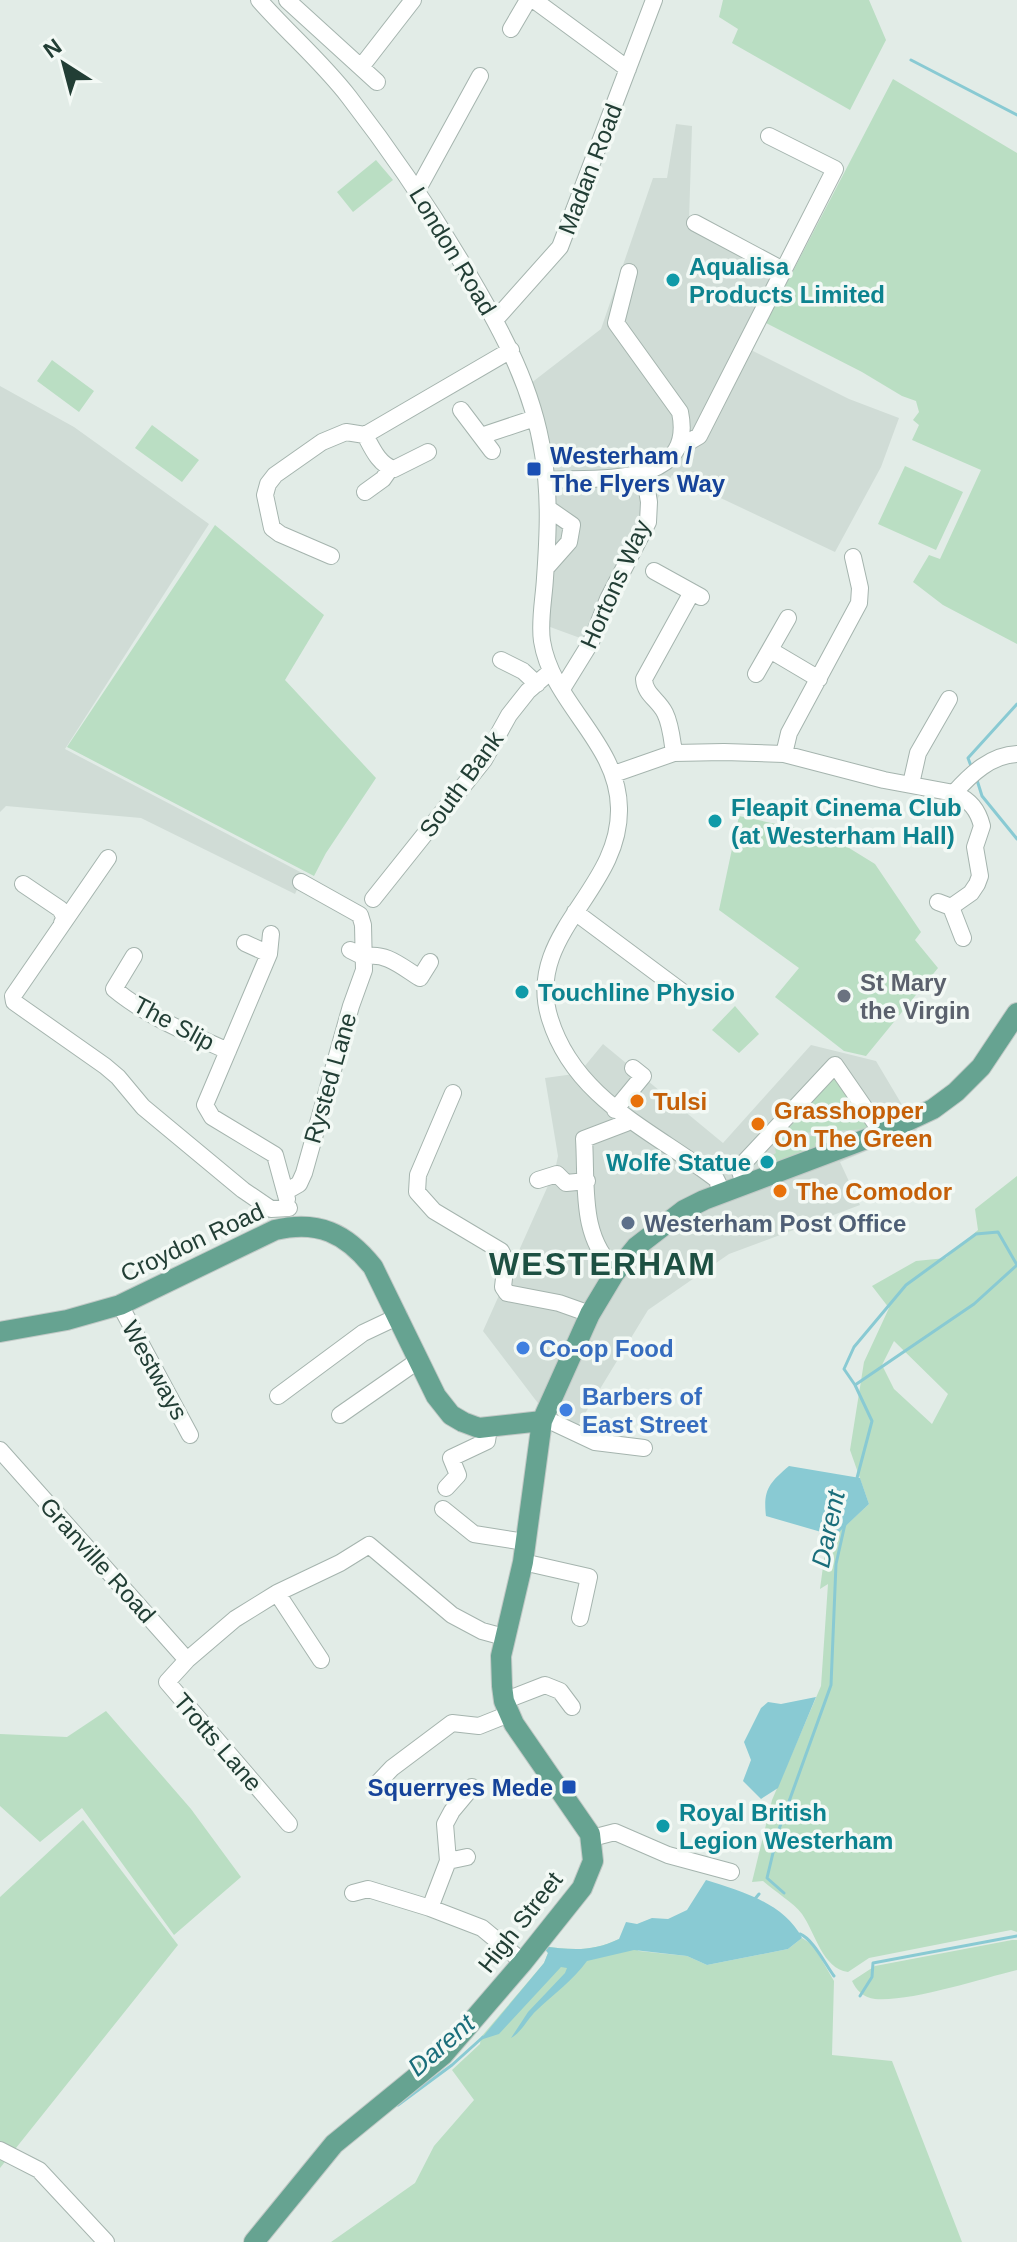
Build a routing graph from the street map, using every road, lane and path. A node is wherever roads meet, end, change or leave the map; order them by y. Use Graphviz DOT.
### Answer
graph roads {
  1 [pos="259,0"];
  2 [pos="287,0"];
  3 [pos="413,0"];
  4 [pos="528,0"];
  5 [pos="534,0"];
  6 [pos="654,0"];
  7 [pos="299,14"];
  8 [pos="286,29"];
  9 [pos="513,30"];
  10 [pos="361,67"];
  11 [pos="628,69"];
  12 [pos="480,76"];
  13 [pos="377,82"];
  14 [pos="769,136"];
  15 [pos="418,189"];
  16 [pos="695,223"];
  17 [pos="783,270"];
  18 [pos="629,272"];
  19 [pos="495,320"];
  20 [pos="511,350"];
  21 [pos="461,410"];
  22 [pos="535,418"];
  23 [pos="365,435"];
  24 [pos="481,436"];
  25 [pos="680,442"];
  26 [pos="492,451"];
  27 [pos="428,452"];
  28 [pos="390,469"];
  29 [pos="644,473"];
  30 [pos="547,480"];
  31 [pos="365,492"];
  32 [pos="549,509"];
  33 [pos="331,556"];
  34 [pos="853,557"];
  35 [pos="546,568"];
  36 [pos="654,571"];
  37 [pos="788,618"];
  38 [pos="770,650"];
  39 [pos="501,660"];
  40 [pos="551,671"];
  41 [pos="756,674"];
  42 [pos="819,679"];
  43 [pos="537,684"];
  44 [pos="562,689"];
  45 [pos="951,700"];
  46 [pos="674,753"];
  47 [pos="784,754"];
  48 [pos="1017,754"];
  49 [pos="614,774"];
  50 [pos="911,784"];
  51 [pos="954,793"];
  52 [pos="108,858"];
  53 [pos="301,882"];
  54 [pos="23,884"];
  55 [pos="373,899"];
  56 [pos="575,912"];
  57 [pos="62,923"];
  58 [pos="271,934"];
  59 [pos="963,938"];
  60 [pos="245,943"];
  61 [pos="269,954"];
  62 [pos="357,954"];
  63 [pos="134,956"];
  64 [pos="430,962"];
  65 [pos="685,994"];
  66 [pos="7,998"];
  67 [pos="1017,1013"];
  68 [pos="228,1051"];
  69 [pos="638,1072"];
  70 [pos="453,1093"];
  71 [pos="622,1115"];
  72 [pos="882,1133"];
  73 [pos="538,1180"];
  74 [pos="587,1181"];
  75 [pos="744,1184"];
  76 [pos="722,1191"];
  77 [pos="289,1208"];
  78 [pos="617,1271"];
  79 [pos="120,1305"];
  80 [pos="590,1314"];
  81 [pos="399,1316"];
  82 [pos="0,1332"];
  83 [pos="419,1360"];
  84 [pos="281,1387"];
  85 [pos="340,1415"];
  86 [pos="543,1420"];
  87 [pos="489,1428"];
  88 [pos="190,1435"];
  89 [pos="644,1448"];
  90 [pos="3,1460"];
  91 [pos="446,1488"];
  92 [pos="443,1509"];
  93 [pos="524,1552"];
  94 [pos="277,1593"];
  95 [pos="580,1618"];
  96 [pos="504,1637"];
  97 [pos="187,1660"];
  98 [pos="321,1660"];
  99 [pos="572,1707"];
  100 [pos="506,1708"];
  101 [pos="375,1786"];
  102 [pos="472,1787"];
  103 [pos="289,1824"];
  104 [pos="592,1838"];
  105 [pos="467,1857"];
  106 [pos="448,1861"];
  107 [pos="731,1872"];
  108 [pos="353,1893"];
  109 [pos="430,1908"];
  110 [pos="523,1962"];
  111 [pos="0,2150"];
  112 [pos="106,2242"];
  113 [pos="254,2242"];
  1 -- 8 [label="street, London Road"];
  2 -- 7 [label="street"];
  3 -- 10 [label="street"];
  4 -- 9 [label="street"];
  5 -- 11 [label="street"];
  6 -- 11 [label="street, Madan Road"];
  7 -- 8 [label="street"];
  7 -- 10 [label="street"];
  8 -- 15 [label="street, London Road"];
  10 -- 13 [label="street"];
  11 -- 19 [label="street, Madan Road"];
  12 -- 15 [label="street"];
  14 -- 17 [label="street"];
  15 -- 19 [label="street, London Road"];
  16 -- 17 [label="street"];
  17 -- 25 [label="street"];
  18 -- 25 [label="street"];
  19 -- 20 [label="street, London Road"];
  20 -- 22 [label="street, London Road"];
  20 -- 23 [label="street"];
  21 -- 24 [label="street"];
  22 -- 24 [label="street"];
  22 -- 30 [label="street, London Road"];
  23 -- 28 [label="street"];
  23 -- 33 [label="street"];
  24 -- 26 [label="street"];
  25 -- 29 [label="street"];
  27 -- 28 [label="street"];
  28 -- 31 [label="street"];
  29 -- 30 [label="street"];
  29 -- 44 [label="street, Hortons Way"];
  30 -- 32 [label="street, London Road"];
  32 -- 35 [label="street, London Road"];
  32 -- 35 [label="street"];
  34 -- 42 [label="street"];
  35 -- 40 [label="street, London Road"];
  36 -- 46 [label="street"];
  37 -- 38 [label="street"];
  38 -- 41 [label="street"];
  38 -- 42 [label="street"];
  39 -- 43 [label="street"];
  40 -- 43 [label="street, South Bank"];
  40 -- 44 [label="street, London Road"];
  42 -- 47 [label="street"];
  43 -- 55 [label="street, South Bank"];
  44 -- 49 [label="street, London Road"];
  45 -- 50 [label="street"];
  46 -- 47 [label="street"];
  46 -- 49 [label="street"];
  47 -- 50 [label="street"];
  48 -- 51 [label="street"];
  49 -- 56 [label="street, London Road"];
  50 -- 51 [label="street"];
  51 -- 59 [label="street"];
  52 -- 57 [label="street"];
  53 -- 62 [label="street, Rysted Lane"];
  54 -- 57 [label="street"];
  56 -- 65 [label="street"];
  56 -- 71 [label="street, London Road"];
  57 -- 66 [label="street"];
  58 -- 61 [label="street"];
  60 -- 61 [label="street"];
  61 -- 68 [label="street"];
  62 -- 64 [label="street"];
  62 -- 77 [label="street, Rysted Lane"];
  63 -- 68 [label="street, The Slip"];
  66 -- 77 [label="street"];
  67 -- 72 [label="main road"];
  68 -- 77 [label="street"];
  69 -- 71 [label="street"];
  70 -- 80 [label="street"];
  71 -- 74 [label="street"];
  71 -- 76 [label="street, London Road"];
  72 -- 75 [label="main road"];
  72 -- 75 [label="street"];
  73 -- 74 [label="street"];
  74 -- 78 [label="street"];
  75 -- 76 [label="main road"];
  76 -- 78 [label="main road"];
  77 -- 79 [label="main road, Croydon Road"];
  77 -- 81 [label="main road, Croydon Road"];
  78 -- 80 [label="main road"];
  79 -- 82 [label="main road, Croydon Road"];
  79 -- 88 [label="street, Westways"];
  80 -- 86 [label="main road"];
  81 -- 83 [label="main road, Croydon Road"];
  81 -- 84 [label="street"];
  83 -- 85 [label="street"];
  83 -- 87 [label="main road, Croydon Road"];
  86 -- 87 [label="main road, Croydon Road"];
  86 -- 89 [label="street"];
  86 -- 93 [label="main road"];
  87 -- 91 [label="street"];
  90 -- 97 [label="street, Granville Road"];
  92 -- 93 [label="street"];
  93 -- 95 [label="street"];
  93 -- 96 [label="main road"];
  94 -- 96 [label="street"];
  94 -- 97 [label="street"];
  94 -- 98 [label="street"];
  96 -- 100 [label="main road"];
  97 -- 103 [label="street, Trotts Lane"];
  99 -- 100 [label="street"];
  100 -- 101 [label="street"];
  100 -- 104 [label="main road"];
  102 -- 106 [label="street"];
  104 -- 107 [label="street"];
  104 -- 110 [label="main road, High Street"];
  105 -- 106 [label="street"];
  106 -- 109 [label="street"];
  108 -- 109 [label="street"];
  109 -- 110 [label="street"];
  110 -- 113 [label="main road, High Street"];
  111 -- 112 [label="street"];
}
